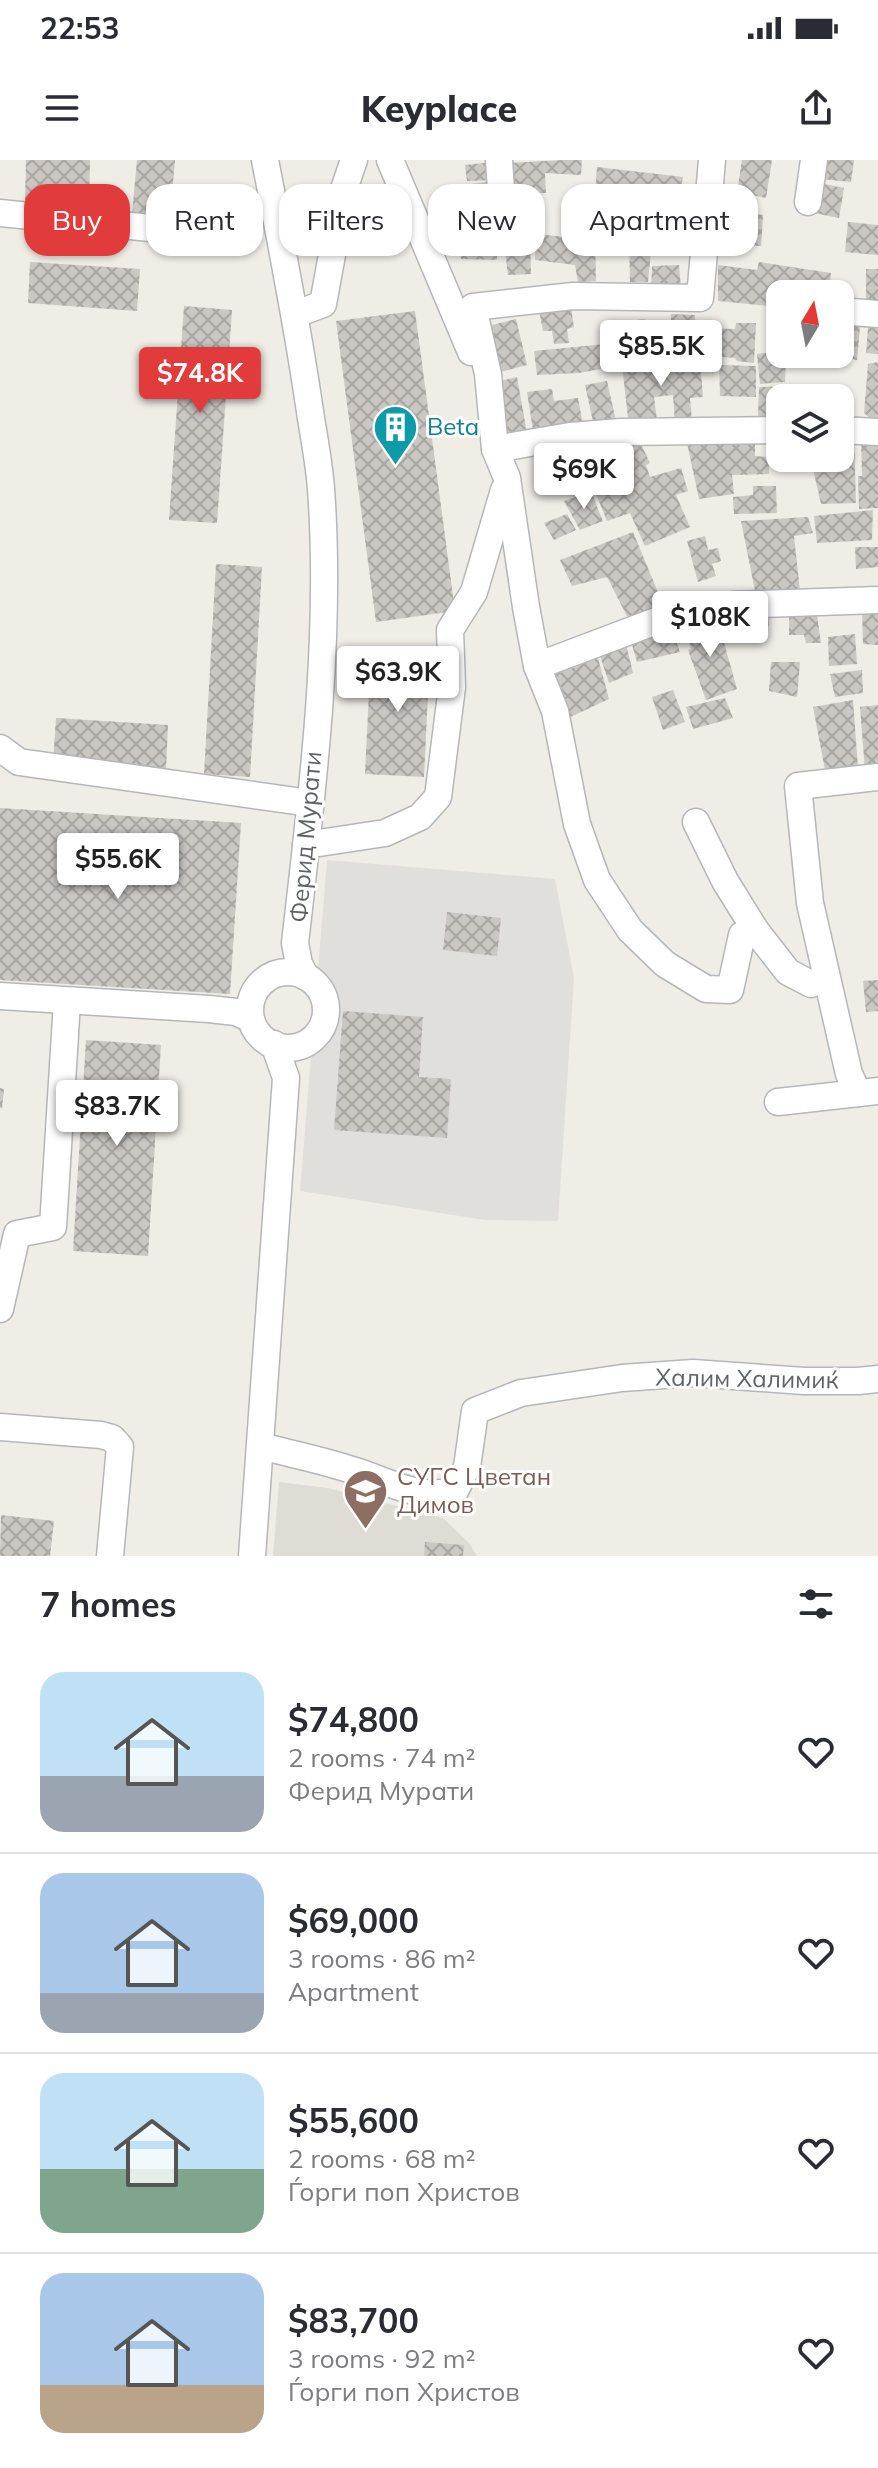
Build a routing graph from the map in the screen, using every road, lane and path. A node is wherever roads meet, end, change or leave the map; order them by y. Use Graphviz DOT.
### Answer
graph roads {
  1 [pos="265,160"];
  2 [pos="354,160"];
  3 [pos="390,160"];
  4 [pos="499,160"];
  5 [pos="712,160"];
  6 [pos="814,160"];
  7 [pos="501,184"];
  8 [pos="808,202"];
  9 [pos="0,213"];
  10 [pos="276,218"];
  11 [pos="263,221"];
  12 [pos="146,228"];
  13 [pos="854,312"];
  14 [pos="296,314"];
  15 [pos="878,314"];
  16 [pos="488,374"];
  17 [pos="766,430"];
  18 [pos="854,431"];
  19 [pos="878,432"];
  20 [pos="495,449"];
  21 [pos="507,478"];
  22 [pos="878,600"];
  23 [pos="537,666"];
  24 [pos="0,748"];
  25 [pos="878,777"];
  26 [pos="310,803"];
  27 [pos="696,822"];
  28 [pos="306,845"];
  29 [pos="756,931"];
  30 [pos="800,939"];
  31 [pos="295,943"];
  32 [pos="277,972"];
  33 [pos="306,977"];
  34 [pos="811,984"];
  35 [pos="0,996"];
  36 [pos="67,1002"];
  37 [pos="250,1007"];
  38 [pos="835,1018"];
  39 [pos="274,1044"];
  40 [pos="303,1047"];
  41 [pos="286,1078"];
  42 [pos="868,1092"];
  43 [pos="778,1102"];
  44 [pos="0,1309"];
  45 [pos="878,1379"];
  46 [pos="0,1427"];
  47 [pos="261,1446"];
  48 [pos="110,1556"];
  49 [pos="252,1556"];
  1 -- 10 [label="street, Ферид Мурати"];
  2 -- 14 [label="street"];
  3 -- 16 [label="street"];
  4 -- 7 [label="street"];
  5 -- 16 [label="street"];
  6 -- 8 [label="street"];
  9 -- 12 [label="street"];
  10 -- 11 [label="path"];
  10 -- 14 [label="street, Ферид Мурати"];
  13 -- 15 [label="street"];
  14 -- 26 [label="street, Ферид Мурати"];
  16 -- 20 [label="street"];
  17 -- 20 [label="street"];
  18 -- 19 [label="street"];
  20 -- 21 [label="street"];
  21 -- 23 [label="street"];
  21 -- 28 [label="street"];
  22 -- 23 [label="street"];
  23 -- 29 [label="street"];
  24 -- 26 [label="street"];
  25 -- 38 [label="street"];
  26 -- 28 [label="street, Ферид Мурати"];
  27 -- 29 [label="street"];
  28 -- 31 [label="street, Ферид Мурати"];
  29 -- 34 [label="street"];
  30 -- 34 [label="street"];
  31 -- 32 [label="street, Ферид Мурати"];
  31 -- 33 [label="street, Ферид Мурати"];
  32 -- 33 [label="street"];
  32 -- 37 [label="street"];
  33 -- 40 [label="street"];
  34 -- 38 [label="street"];
  35 -- 36 [label="street"];
  36 -- 37 [label="street"];
  36 -- 44 [label="street"];
  37 -- 39 [label="street"];
  38 -- 42 [label="street"];
  39 -- 40 [label="street"];
  39 -- 41 [label="street"];
  40 -- 41 [label="street"];
  41 -- 47 [label="street"];
  42 -- 43 [label="street"];
  45 -- 47 [label="street, Халим Халимиќ"];
  46 -- 48 [label="street"];
  47 -- 49 [label="street"];
}
